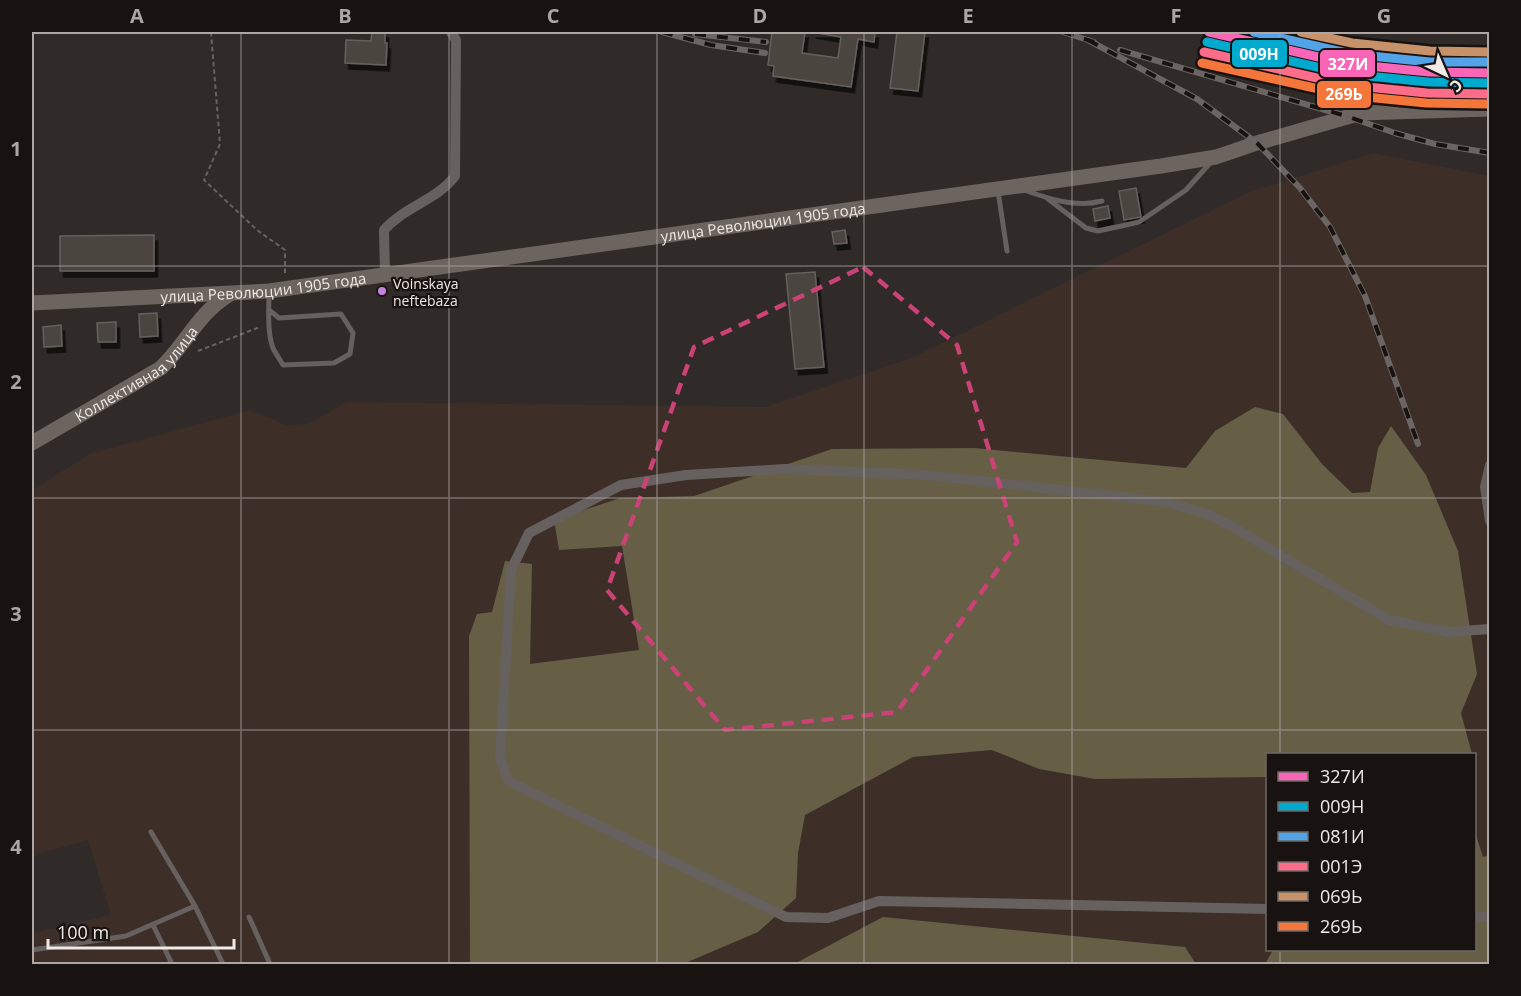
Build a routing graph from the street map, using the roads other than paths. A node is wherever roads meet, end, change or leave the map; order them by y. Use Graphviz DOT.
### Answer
graph roads {
  1 [pos="451,32"];
  2 [pos="1490,109"];
  3 [pos="1216,157"];
  4 [pos="1014,187"];
  5 [pos="998,189"];
  6 [pos="1048,199"];
  7 [pos="1102,201"];
  8 [pos="1007,250"];
  9 [pos="385,274"];
  10 [pos="269,291"];
  11 [pos="231,294"];
  12 [pos="194,296"];
  13 [pos="32,303"];
  14 [pos="269,310"];
  15 [pos="201,317"];
  16 [pos="32,444"];
  17 [pos="1490,465"];
  18 [pos="1490,521"];
  19 [pos="1490,629"];
  20 [pos="151,832"];
  21 [pos="195,906"];
  22 [pos="1266,909"];
  23 [pos="249,917"];
  24 [pos="153,925"];
  25 [pos="32,950"];
  26 [pos="172,964"];
  27 [pos="223,964"];
  28 [pos="270,964"];
  1 -- 9 [label="street"];
  2 -- 3 [label="main road, улица Революции 1905 года"];
  3 -- 4 [label="main road, улица Революции 1905 года"];
  3 -- 6 [label="lane"];
  4 -- 5 [label="main road, улица Революции 1905 года"];
  4 -- 6 [label="lane"];
  5 -- 8 [label="lane"];
  5 -- 9 [label="main road, улица Революции 1905 года"];
  6 -- 7 [label="lane"];
  9 -- 10 [label="main road, улица Революции 1905 года"];
  10 -- 11 [label="main road, улица Революции 1905 года"];
  10 -- 14 [label="lane"];
  11 -- 12 [label="main road, улица Революции 1905 года"];
  11 -- 15 [label="main road, Коллективная улица"];
  12 -- 13 [label="main road, улица Революции 1905 года"];
  12 -- 15 [label="main road"];
  14 -- 14 [label="lane"];
  15 -- 16 [label="main road, Коллективная улица"];
  17 -- 18 [label="street"];
  19 -- 22 [label="street"];
  20 -- 21 [label="lane"];
  21 -- 24 [label="lane"];
  21 -- 27 [label="lane"];
  23 -- 28 [label="lane"];
  24 -- 25 [label="lane"];
  24 -- 26 [label="lane"];
}
